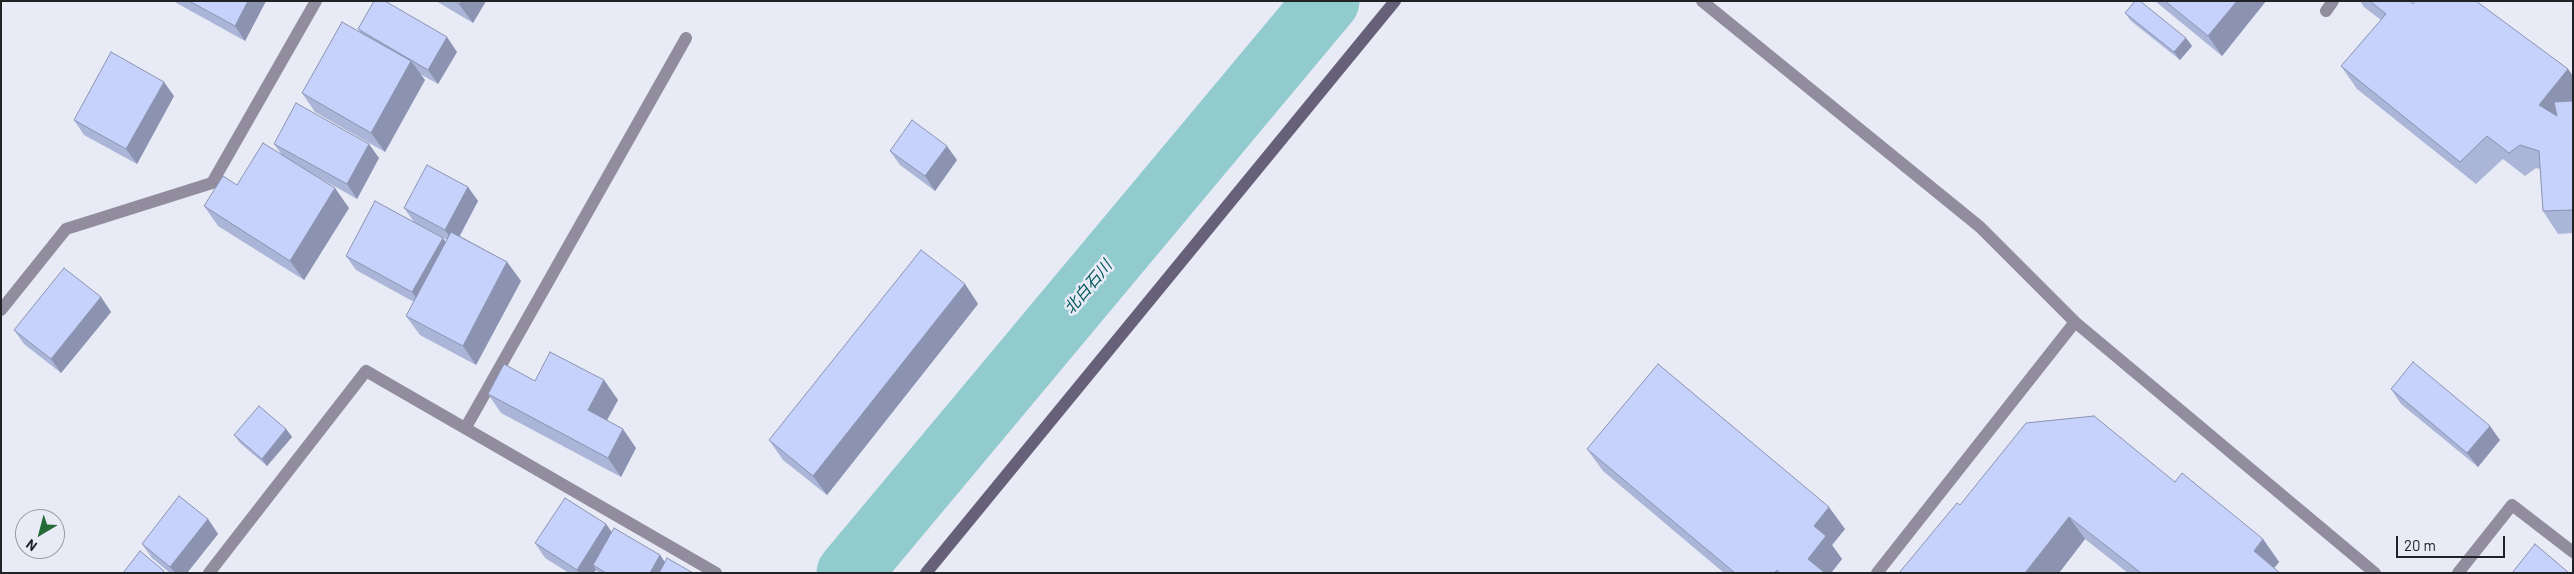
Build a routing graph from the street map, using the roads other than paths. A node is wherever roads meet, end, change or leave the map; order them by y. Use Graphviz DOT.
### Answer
graph roads {
  1 [pos="316,1"];
  2 [pos="1395,1"];
  3 [pos="1702,1"];
  4 [pos="686,38"];
  5 [pos="1,310"];
  6 [pos="2075,322"];
  7 [pos="466,427"];
  8 [pos="2573,552"];
  9 [pos="209,573"];
  10 [pos="716,573"];
  11 [pos="926,573"];
  12 [pos="1876,573"];
  13 [pos="2375,573"];
  14 [pos="2458,573"];
  1 -- 5 [label="lane"];
  2 -- 11 [label="street"];
  3 -- 6 [label="lane"];
  4 -- 7 [label="lane"];
  6 -- 12 [label="lane"];
  6 -- 13 [label="lane"];
  7 -- 9 [label="lane"];
  7 -- 10 [label="lane"];
  8 -- 14 [label="lane"];
}
